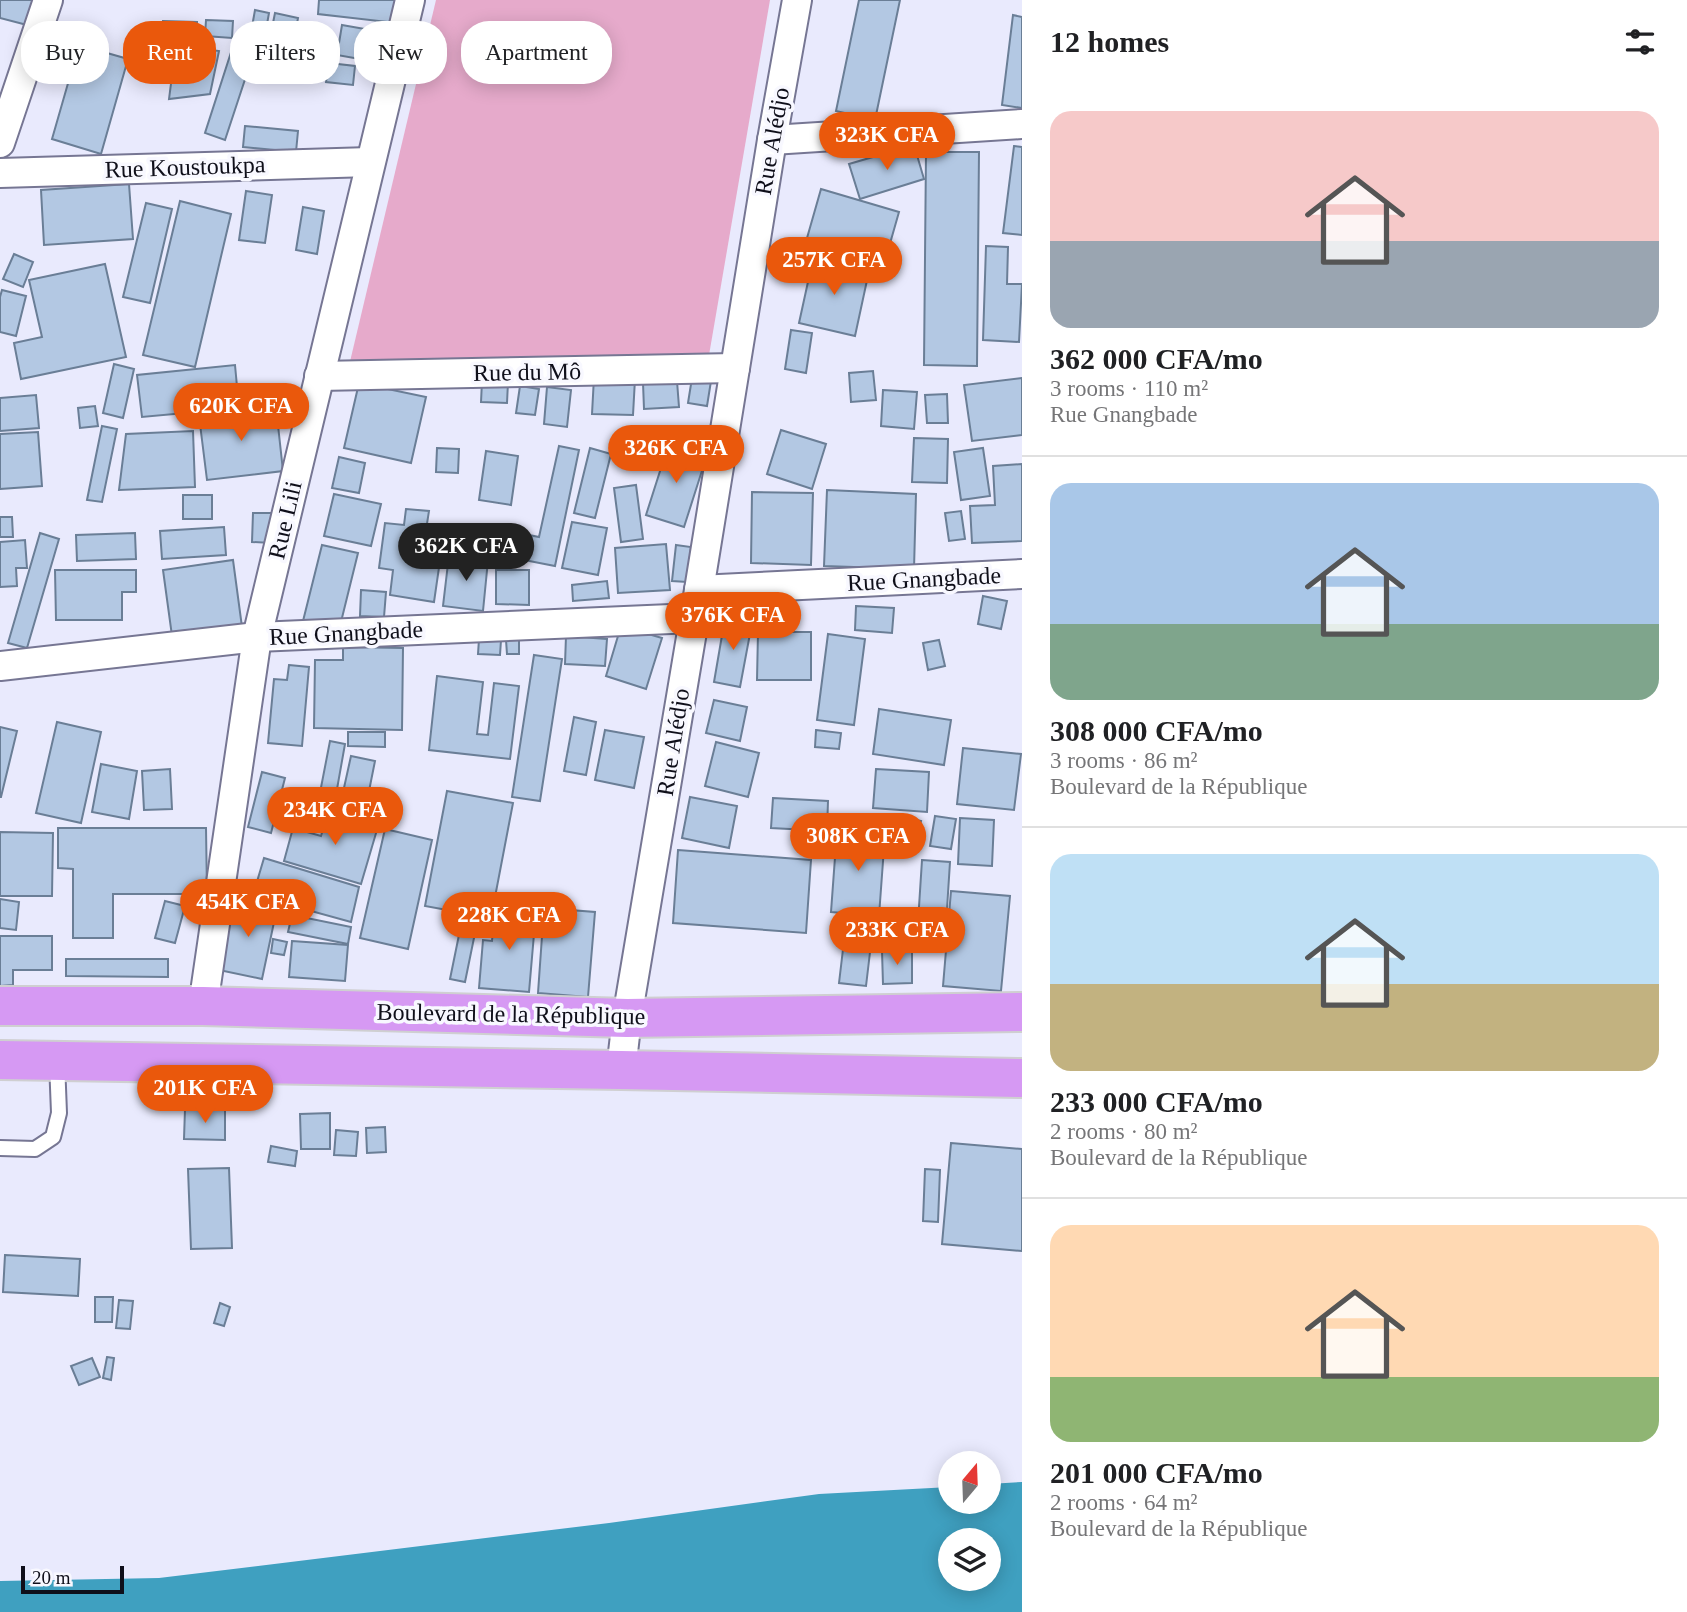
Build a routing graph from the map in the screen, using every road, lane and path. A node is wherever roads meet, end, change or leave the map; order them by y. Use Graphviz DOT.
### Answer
graph roads {
  1 [pos="48,0"];
  2 [pos="410,0"];
  3 [pos="797,0"];
  4 [pos="1022,124"];
  5 [pos="772,140"];
  6 [pos="0,143"];
  7 [pos="370,162"];
  8 [pos="0,173"];
  9 [pos="735,368"];
  10 [pos="319,376"];
  11 [pos="1022,574"];
  12 [pos="699,590"];
  13 [pos="694,618"];
  14 [pos="257,637"];
  15 [pos="0,666"];
  16 [pos="0,1006"];
  17 [pos="203,1006"];
  18 [pos="1022,1012"];
  19 [pos="627,1018"];
  20 [pos="0,1060"];
  21 [pos="57,1061"];
  22 [pos="621,1070"];
  23 [pos="1022,1078"];
  24 [pos="0,1148"];
  1 -- 6 [label="street"];
  2 -- 7 [label="street, Rue Lili"];
  3 -- 5 [label="street, Rue Alédjo"];
  4 -- 5 [label="street"];
  5 -- 9 [label="street, Rue Alédjo"];
  7 -- 8 [label="street, Rue Koustoukpa"];
  7 -- 10 [label="street, Rue Lili"];
  9 -- 10 [label="street, Rue du Mô"];
  9 -- 12 [label="street, Rue Alédjo"];
  10 -- 14 [label="street, Rue Lili"];
  11 -- 12 [label="street, Rue Gnangbade"];
  12 -- 13 [label="street, Rue Alédjo"];
  13 -- 14 [label="street, Rue Gnangbade"];
  13 -- 19 [label="street, Rue Alédjo"];
  14 -- 15 [label="street, Rue Gnangbade"];
  14 -- 17 [label="street, Rue Lili"];
  16 -- 17 [label="highway, Boulevard de la République"];
  17 -- 19 [label="highway, Boulevard de la République"];
  18 -- 19 [label="highway, Boulevard de la République"];
  19 -- 22 [label="street, Rue Alédjo"];
  20 -- 21 [label="highway"];
  21 -- 22 [label="highway"];
  21 -- 24 [label="lane"];
  22 -- 23 [label="highway"];
}
